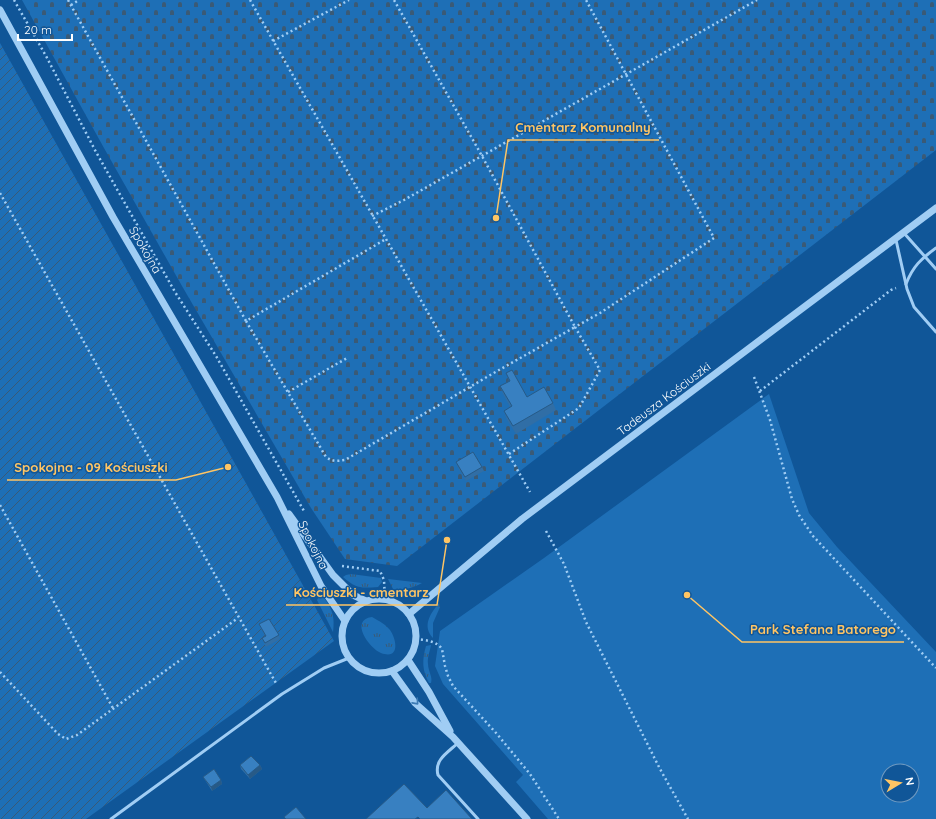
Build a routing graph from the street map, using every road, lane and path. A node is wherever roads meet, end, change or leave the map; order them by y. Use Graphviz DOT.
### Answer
graph roads {
  1 [pos="14,0"];
  2 [pos="68,0"];
  3 [pos="79,0"];
  4 [pos="250,0"];
  5 [pos="349,0"];
  6 [pos="394,0"];
  7 [pos="586,0"];
  8 [pos="757,0"];
  9 [pos="70,5"];
  10 [pos="0,10"];
  11 [pos="273,41"];
  12 [pos="626,74"];
  13 [pos="482,156"];
  14 [pos="0,193"];
  15 [pos="936,208"];
  16 [pos="372,216"];
  17 [pos="903,232"];
  18 [pos="895,238"];
  19 [pos="386,239"];
  20 [pos="936,248"];
  21 [pos="924,256"];
  22 [pos="936,269"];
  23 [pos="906,284"];
  24 [pos="246,321"];
  25 [pos="575,327"];
  26 [pos="936,332"];
  27 [pos="347,358"];
  28 [pos="754,377"];
  29 [pos="470,387"];
  30 [pos="760,391"];
  31 [pos="288,392"];
  32 [pos="509,454"];
  33 [pos="530,492"];
  34 [pos="277,497"];
  35 [pos="0,505"];
  36 [pos="305,512"];
  37 [pos="546,531"];
  38 [pos="339,560"];
  39 [pos="385,599"];
  40 [pos="366,601"];
  41 [pos="409,614"];
  42 [pos="238,618"];
  43 [pos="345,621"];
  44 [pos="416,639"];
  45 [pos="349,658"];
  46 [pos="408,660"];
  47 [pos="936,668"];
  48 [pos="392,671"];
  49 [pos="0,672"];
  50 [pos="282,694"];
  51 [pos="114,710"];
  52 [pos="453,737"];
  53 [pos="459,743"];
  54 [pos="111,819"];
  55 [pos="478,819"];
  56 [pos="527,819"];
  57 [pos="559,819"];
  58 [pos="688,819"];
  1 -- 36 [label="path"];
  2 -- 9 [label="path"];
  3 -- 9 [label="path"];
  4 -- 11 [label="path"];
  5 -- 11 [label="path"];
  6 -- 13 [label="path"];
  7 -- 12 [label="path"];
  8 -- 12 [label="path"];
  9 -- 24 [label="path"];
  10 -- 34 [label="street, Spokojna"];
  11 -- 16 [label="path"];
  12 -- 13 [label="path"];
  12 -- 25 [label="path"];
  13 -- 16 [label="path"];
  13 -- 25 [label="path"];
  14 -- 42 [label="path"];
  15 -- 17 [label="street, Tadeusza Kościuszki"];
  16 -- 19 [label="path"];
  17 -- 18 [label="street, Tadeusza Kościuszki"];
  17 -- 21 [label="lane"];
  18 -- 23 [label="lane"];
  18 -- 41 [label="street, Tadeusza Kościuszki"];
  19 -- 24 [label="path"];
  19 -- 29 [label="path"];
  20 -- 21 [label="lane"];
  21 -- 22 [label="lane"];
  21 -- 23 [label="lane"];
  23 -- 26 [label="lane"];
  23 -- 30 [label="path"];
  24 -- 31 [label="path"];
  25 -- 29 [label="path"];
  25 -- 32 [label="path"];
  27 -- 31 [label="path"];
  28 -- 30 [label="path"];
  29 -- 31 [label="path"];
  29 -- 32 [label="path"];
  30 -- 47 [label="path"];
  32 -- 33 [label="path"];
  34 -- 40 [label="street, Spokojna"];
  34 -- 43 [label="street, Spokojna"];
  35 -- 51 [label="path"];
  37 -- 58 [label="path"];
  38 -- 39 [label="path"];
  39 -- 40 [label="street"];
  39 -- 41 [label="street"];
  40 -- 43 [label="street"];
  41 -- 44 [label="street"];
  42 -- 50 [label="path"];
  42 -- 51 [label="path"];
  43 -- 45 [label="street"];
  44 -- 46 [label="street"];
  44 -- 57 [label="path"];
  45 -- 48 [label="street"];
  45 -- 50 [label="lane"];
  46 -- 48 [label="street"];
  46 -- 52 [label="street"];
  48 -- 52 [label="street, one-way"];
  49 -- 51 [label="path"];
  50 -- 54 [label="lane"];
  52 -- 53 [label="street"];
  53 -- 55 [label="lane"];
  53 -- 56 [label="street"];
}
